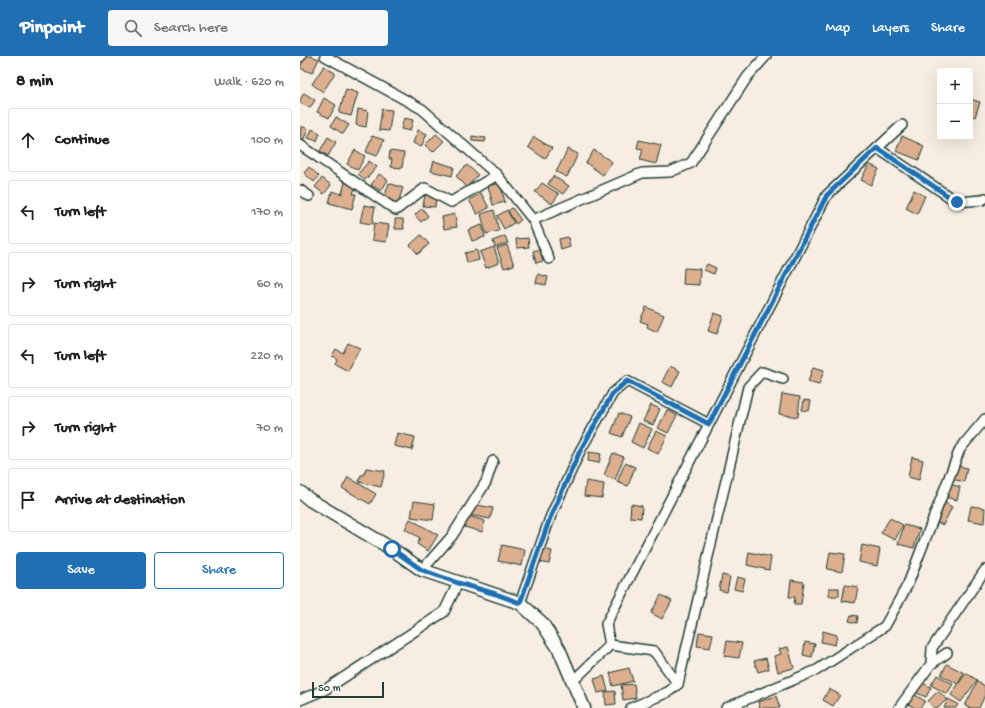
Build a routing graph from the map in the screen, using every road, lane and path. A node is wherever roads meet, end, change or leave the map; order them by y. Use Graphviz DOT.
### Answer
graph roads {
  1 [pos="325,56"];
  2 [pos="766,56"];
  3 [pos="902,125"];
  4 [pos="300,145"];
  5 [pos="877,148"];
  6 [pos="497,175"];
  7 [pos="300,190"];
  8 [pos="309,196"];
  9 [pos="985,198"];
  10 [pos="533,220"];
  11 [pos="549,259"];
  12 [pos="782,379"];
  13 [pos="985,419"];
  14 [pos="709,424"];
  15 [pos="493,462"];
  16 [pos="300,492"];
  17 [pos="422,570"];
  18 [pos="985,570"];
  19 [pos="458,583"];
  20 [pos="520,603"];
  21 [pos="610,645"];
  22 [pos="947,653"];
  23 [pos="931,664"];
  24 [pos="573,681"];
  25 [pos="678,684"];
  26 [pos="300,700"];
  27 [pos="584,708"];
  28 [pos="631,708"];
  29 [pos="726,708"];
  30 [pos="899,708"];
  1 -- 6 [label="street"];
  2 -- 10 [label="street"];
  3 -- 5 [label="street"];
  4 -- 6 [label="street"];
  5 -- 9 [label="street"];
  5 -- 14 [label="street"];
  6 -- 10 [label="street"];
  7 -- 8 [label="street"];
  10 -- 11 [label="street"];
  12 -- 25 [label="street"];
  13 -- 29 [label="street"];
  14 -- 20 [label="street"];
  14 -- 21 [label="street"];
  15 -- 17 [label="street"];
  16 -- 17 [label="main road"];
  17 -- 19 [label="main road"];
  18 -- 23 [label="street"];
  19 -- 20 [label="main road"];
  19 -- 26 [label="street"];
  20 -- 24 [label="main road"];
  21 -- 24 [label="street"];
  21 -- 25 [label="street"];
  22 -- 23 [label="street"];
  23 -- 30 [label="street"];
  24 -- 27 [label="main road"];
  25 -- 28 [label="street"];
}
